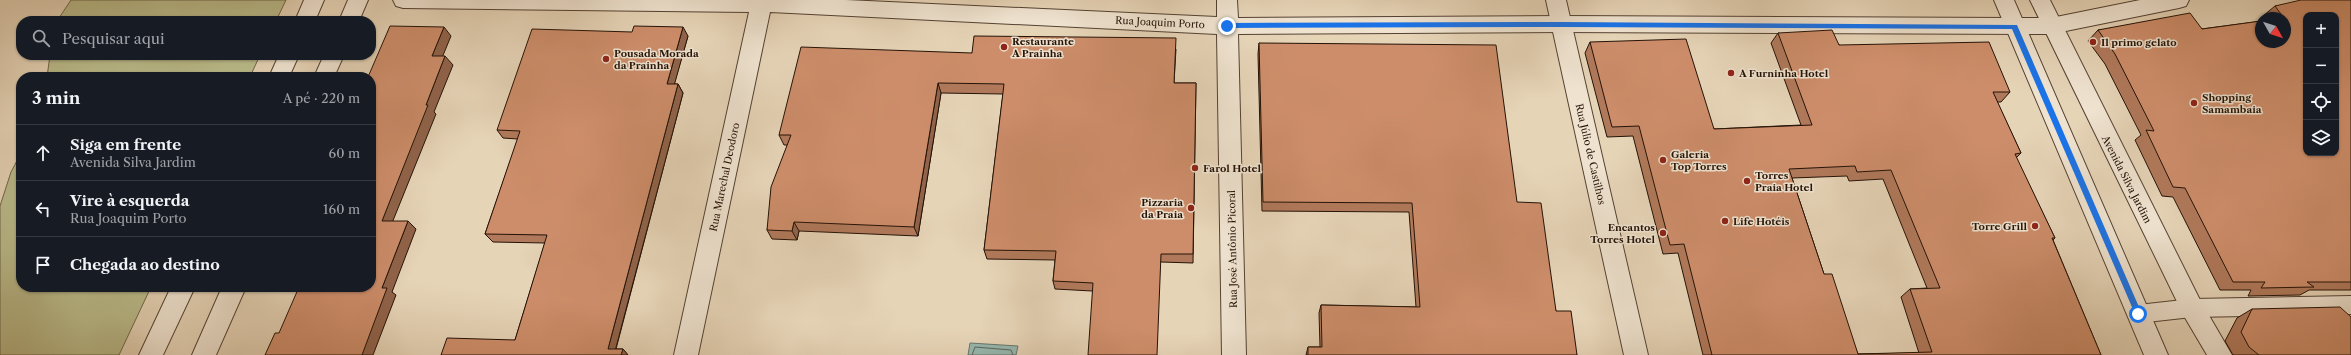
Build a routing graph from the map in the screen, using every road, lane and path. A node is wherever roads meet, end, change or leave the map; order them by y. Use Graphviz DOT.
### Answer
graph roads {
  1 [pos="314,0"];
  2 [pos="358,0"];
  3 [pos="403,0"];
  4 [pos="1227,0"];
  5 [pos="1556,0"];
  6 [pos="2004,0"];
  7 [pos="2040,0"];
  8 [pos="2179,0"];
  9 [pos="762,2"];
  10 [pos="307,16"];
  11 [pos="351,16"];
  12 [pos="1562,24"];
  13 [pos="1227,26"];
  14 [pos="2014,26"];
  15 [pos="2051,26"];
  16 [pos="287,60"];
  17 [pos="332,60"];
  18 [pos="281,72"];
  19 [pos="326,72"];
  20 [pos="180,292"];
  21 [pos="232,292"];
  22 [pos="2351,305"];
  23 [pos="2192,308"];
  24 [pos="2138,314"];
  25 [pos="151,355"];
  26 [pos="204,355"];
  27 [pos="686,355"];
  28 [pos="1234,355"];
  29 [pos="1636,355"];
  30 [pos="2156,355"];
  31 [pos="2220,355"];
  1 -- 10 [label="street"];
  2 -- 11 [label="street"];
  3 -- 9 [label="street, Rua Joaquim Porto"];
  4 -- 13 [label="street, Rua José Antônio Picoral"];
  5 -- 12 [label="street, Rua Júlio de Castilhos"];
  6 -- 14 [label="street"];
  7 -- 15 [label="street, Avenida Silva Jardim"];
  8 -- 15 [label="street, Rua Joaquim Porto"];
  9 -- 13 [label="street, Rua Joaquim Porto"];
  9 -- 27 [label="street, Rua Marechal Deodoro"];
  12 -- 13 [label="street, Rua Joaquim Porto"];
  12 -- 14 [label="street, Rua Joaquim Porto"];
  12 -- 29 [label="street, Rua Júlio de Castilhos"];
  13 -- 28 [label="street, Rua José Antônio Picoral"];
  14 -- 15 [label="street, Rua Joaquim Porto"];
  14 -- 24 [label="street"];
  15 -- 23 [label="street, Avenida Silva Jardim"];
  16 -- 18 [label="street"];
  17 -- 19 [label="street"];
  20 -- 25 [label="street"];
  21 -- 26 [label="street"];
  22 -- 23 [label="lane"];
  23 -- 24 [label="lane"];
  23 -- 31 [label="street, Avenida Silva Jardim"];
  24 -- 30 [label="street"];
}
